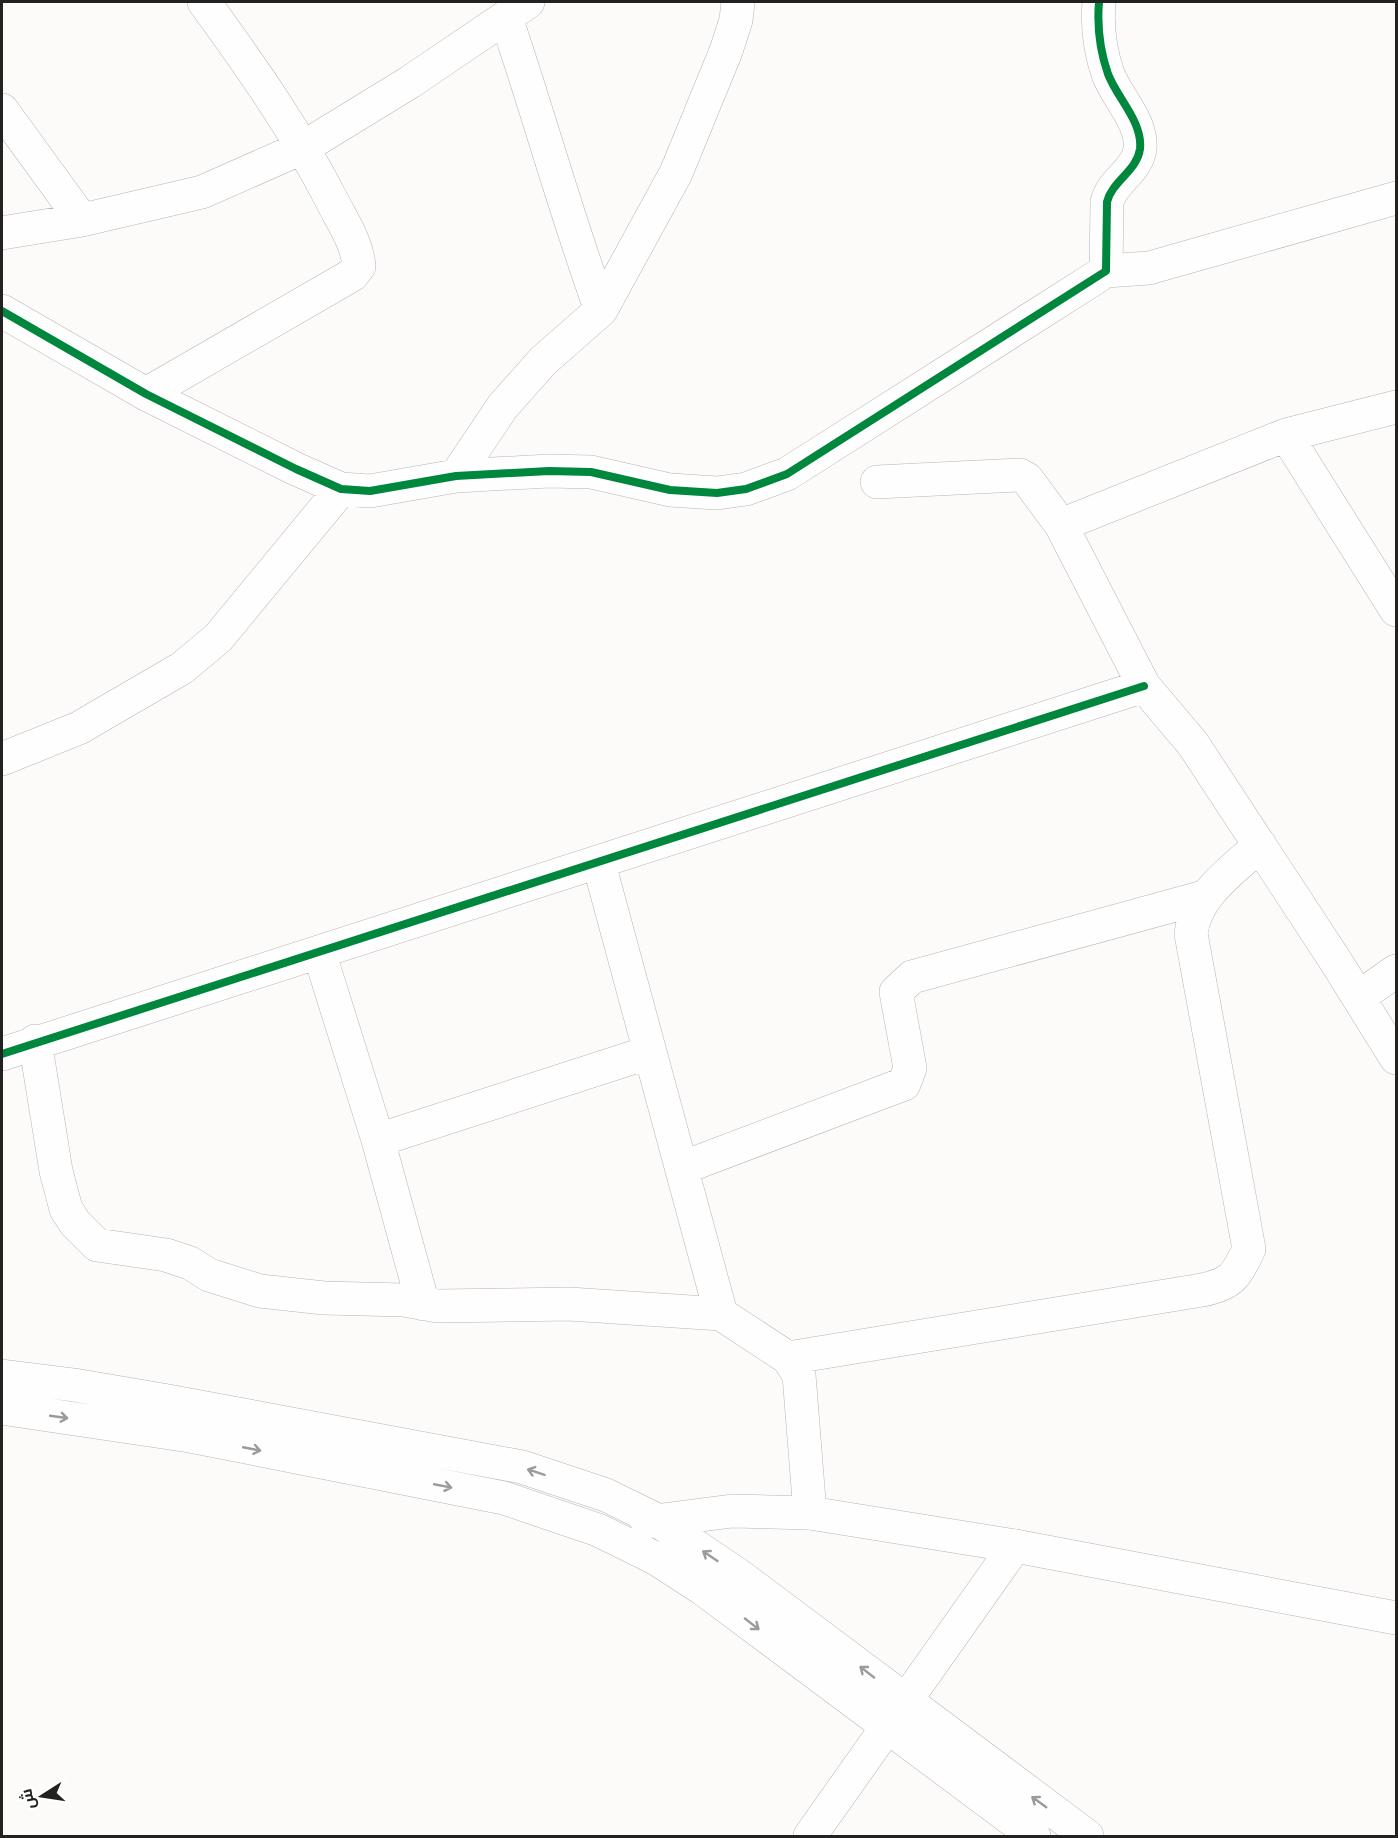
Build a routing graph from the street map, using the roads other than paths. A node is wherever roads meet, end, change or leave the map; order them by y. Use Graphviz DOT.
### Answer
graph roads {
  1 [pos="204,2"];
  2 [pos="738,2"];
  3 [pos="1099,2"];
  4 [pos="517,10"];
  5 [pos="2,110"];
  6 [pos="304,147"];
  7 [pos="1396,198"];
  8 [pos="82,220"];
  9 [pos="2,233"];
  10 [pos="1106,271"];
  11 [pos="601,310"];
  12 [pos="2,311"];
  13 [pos="146,394"];
  14 [pos="1396,407"];
  15 [pos="1286,435"];
  16 [pos="456,476"];
  17 [pos="876,482"];
  18 [pos="341,489"];
  19 [pos="1061,525"];
  20 [pos="1396,610"];
  21 [pos="1144,686"];
  22 [pos="2,759"];
  23 [pos="1260,845"];
  24 [pos="599,864"];
  25 [pos="1204,897"];
  26 [pos="320,952"];
  27 [pos="1396,970"];
  28 [pos="1359,998"];
  29 [pos="35,1041"];
  30 [pos="650,1052"];
  31 [pos="2,1054"];
  32 [pos="1396,1058"];
  33 [pos="378,1140"];
  34 [pos="682,1168"];
  35 [pos="423,1304"];
  36 [pos="721,1314"];
  37 [pos="788,1358"];
  38 [pos="2,1376"];
  39 [pos="2,1408"];
  40 [pos="810,1513"];
  41 [pos="657,1520"];
  42 [pos="598,1530"];
  43 [pos="1015,1546"];
  44 [pos="1396,1618"];
  45 [pos="898,1715"];
  46 [pos="810,1836"];
  47 [pos="1034,1836"];
  48 [pos="1087,1836"];
  1 -- 6 [label="street"];
  2 -- 11 [label="street"];
  3 -- 10 [label="street"];
  4 -- 6 [label="street"];
  4 -- 11 [label="street"];
  5 -- 8 [label="street"];
  6 -- 8 [label="street"];
  6 -- 13 [label="street"];
  7 -- 10 [label="street"];
  8 -- 9 [label="street"];
  10 -- 16 [label="street"];
  11 -- 16 [label="street"];
  12 -- 13 [label="street"];
  13 -- 18 [label="street"];
  14 -- 15 [label="street"];
  15 -- 19 [label="street"];
  15 -- 20 [label="street"];
  16 -- 18 [label="street"];
  17 -- 19 [label="street"];
  18 -- 22 [label="street"];
  19 -- 21 [label="street"];
  21 -- 23 [label="street"];
  21 -- 24 [label="street"];
  23 -- 25 [label="street"];
  23 -- 28 [label="street"];
  24 -- 26 [label="street"];
  24 -- 30 [label="street"];
  25 -- 34 [label="street"];
  25 -- 37 [label="street"];
  26 -- 29 [label="street"];
  26 -- 33 [label="street"];
  27 -- 28 [label="street"];
  28 -- 32 [label="street"];
  29 -- 31 [label="street"];
  29 -- 35 [label="street"];
  30 -- 33 [label="street"];
  30 -- 34 [label="street"];
  33 -- 35 [label="street"];
  34 -- 36 [label="street"];
  35 -- 36 [label="street"];
  36 -- 37 [label="street"];
  37 -- 40 [label="street"];
  41 -- 38 [label="street, one-way"];
  39 -- 42 [label="street, one-way"];
  40 -- 41 [label="street"];
  40 -- 43 [label="street"];
  41 -- 42 [label="street"];
  45 -- 41 [label="street, one-way"];
  42 -- 45 [label="street, one-way"];
  43 -- 44 [label="street"];
  43 -- 45 [label="street"];
  45 -- 46 [label="street"];
  45 -- 47 [label="street"];
  48 -- 45 [label="street, one-way"];
}
